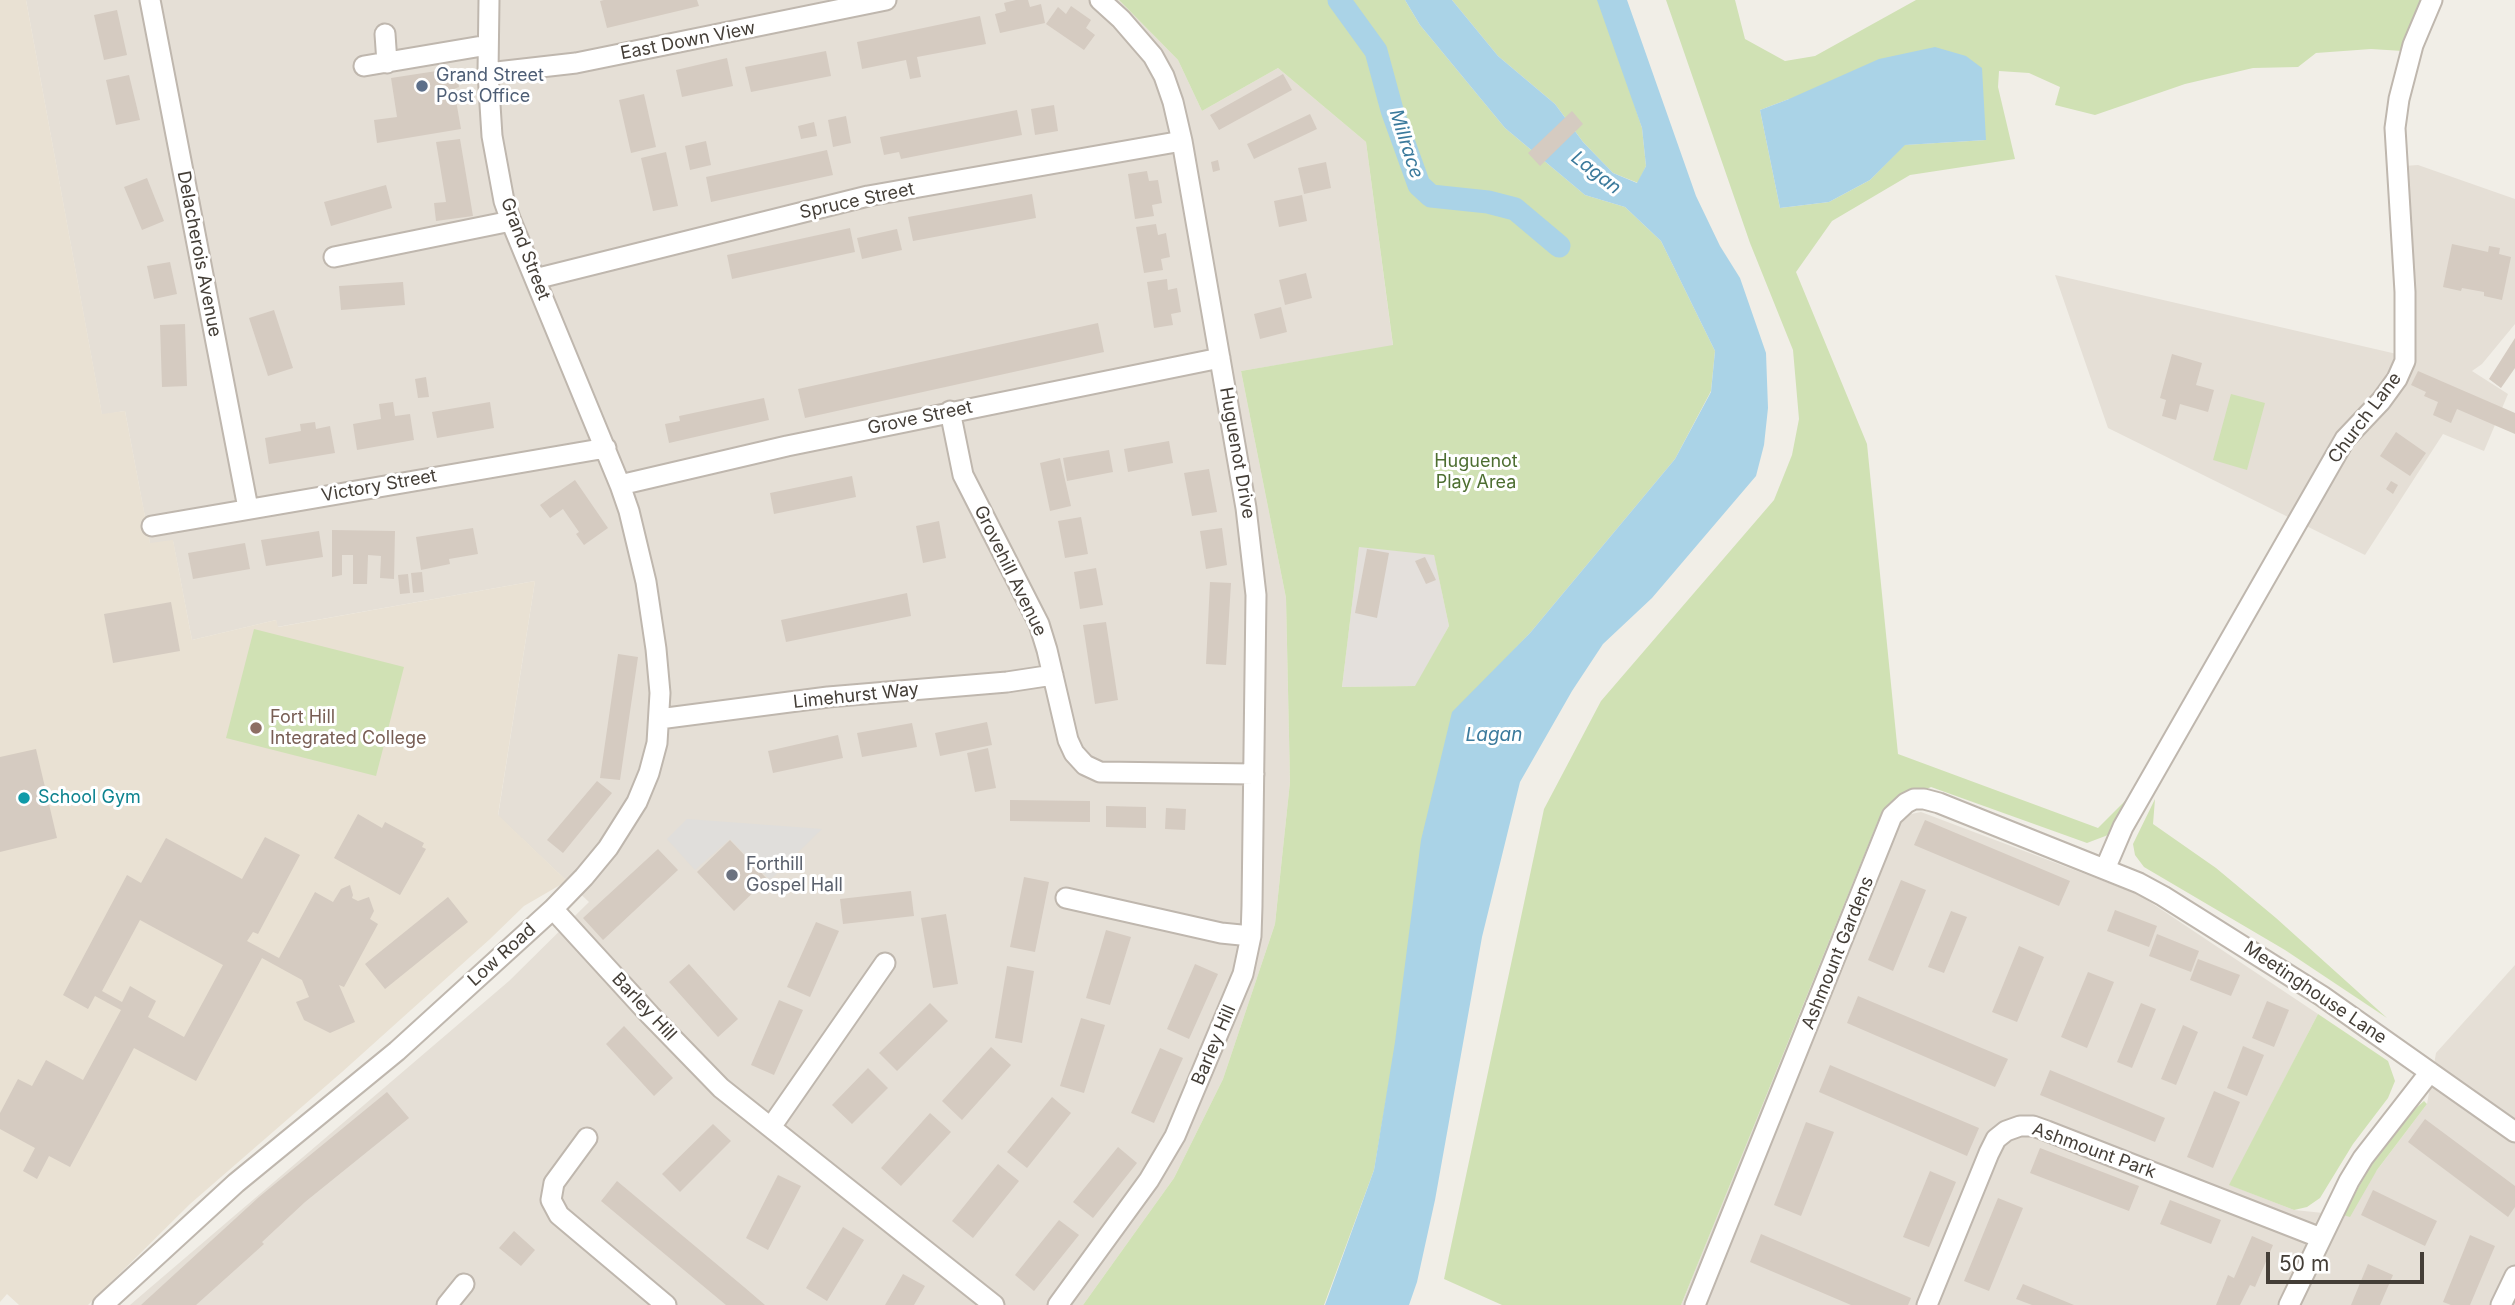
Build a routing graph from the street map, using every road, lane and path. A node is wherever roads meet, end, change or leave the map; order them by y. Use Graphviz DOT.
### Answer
graph roads {
  1 [pos="150,0"];
  2 [pos="489,0"];
  3 [pos="886,0"];
  4 [pos="1100,0"];
  5 [pos="2432,0"];
  6 [pos="385,34"];
  7 [pos="488,45"];
  8 [pos="387,63"];
  9 [pos="364,66"];
  10 [pos="488,73"];
  11 [pos="1182,141"];
  12 [pos="510,221"];
  13 [pos="334,257"];
  14 [pos="535,279"];
  15 [pos="1220,358"];
  16 [pos="950,411"];
  17 [pos="606,448"];
  18 [pos="620,485"];
  19 [pos="248,508"];
  20 [pos="152,526"];
  21 [pos="1053,675"];
  22 [pos="659,719"];
  23 [pos="1254,774"];
  24 [pos="2105,869"];
  25 [pos="1066,898"];
  26 [pos="553,909"];
  27 [pos="1251,936"];
  28 [pos="885,963"];
  29 [pos="2430,1072"];
  30 [pos="771,1127"];
  31 [pos="2515,1132"];
  32 [pos="587,1138"];
  33 [pos="2321,1238"];
  34 [pos="2515,1276"];
  35 [pos="464,1284"];
  36 [pos="103,1305"];
  37 [pos="447,1305"];
  38 [pos="666,1305"];
  39 [pos="994,1305"];
  40 [pos="1058,1305"];
  41 [pos="1695,1305"];
  42 [pos="1927,1305"];
  43 [pos="2289,1305"];
  44 [pos="2501,1305"];
  1 -- 19 [label="street, Delacherois Avenue"];
  2 -- 7 [label="street, Grand Street"];
  3 -- 10 [label="street, East Down View"];
  4 -- 11 [label="street, Huguenot Drive"];
  5 -- 24 [label="street, Church Lane"];
  6 -- 8 [label="street"];
  7 -- 8 [label="street"];
  7 -- 10 [label="street, Grand Street"];
  8 -- 9 [label="street"];
  10 -- 12 [label="street, Grand Street"];
  11 -- 14 [label="street, Spruce Street"];
  11 -- 15 [label="street, Huguenot Drive"];
  12 -- 13 [label="street"];
  12 -- 14 [label="street, Grand Street"];
  14 -- 17 [label="street, Grand Street"];
  15 -- 16 [label="street, Grove Street"];
  15 -- 23 [label="street, Huguenot Drive"];
  16 -- 18 [label="street, Grove Street"];
  16 -- 21 [label="street, Grovehill Avenue"];
  17 -- 18 [label="street, Grand Street"];
  17 -- 19 [label="street, Victory Street"];
  18 -- 22 [label="street, Low Road"];
  19 -- 20 [label="street, Victory Street"];
  21 -- 22 [label="street, Limehurst Way"];
  21 -- 23 [label="street, Grovehill Avenue"];
  22 -- 26 [label="street, Low Road"];
  23 -- 27 [label="street, Huguenot Drive"];
  24 -- 29 [label="street, Meetinghouse Lane"];
  24 -- 41 [label="street, Ashmount Gardens"];
  25 -- 27 [label="street"];
  26 -- 30 [label="street, Barley Hill"];
  26 -- 36 [label="street, Low Road"];
  27 -- 40 [label="street, Barley Hill"];
  28 -- 30 [label="street"];
  29 -- 31 [label="street, Meetinghouse Lane"];
  29 -- 33 [label="street"];
  30 -- 39 [label="street, Barley Hill"];
  32 -- 38 [label="street"];
  33 -- 42 [label="street, Ashmount Park"];
  33 -- 43 [label="street"];
  34 -- 44 [label="street"];
  35 -- 37 [label="street"];
}
